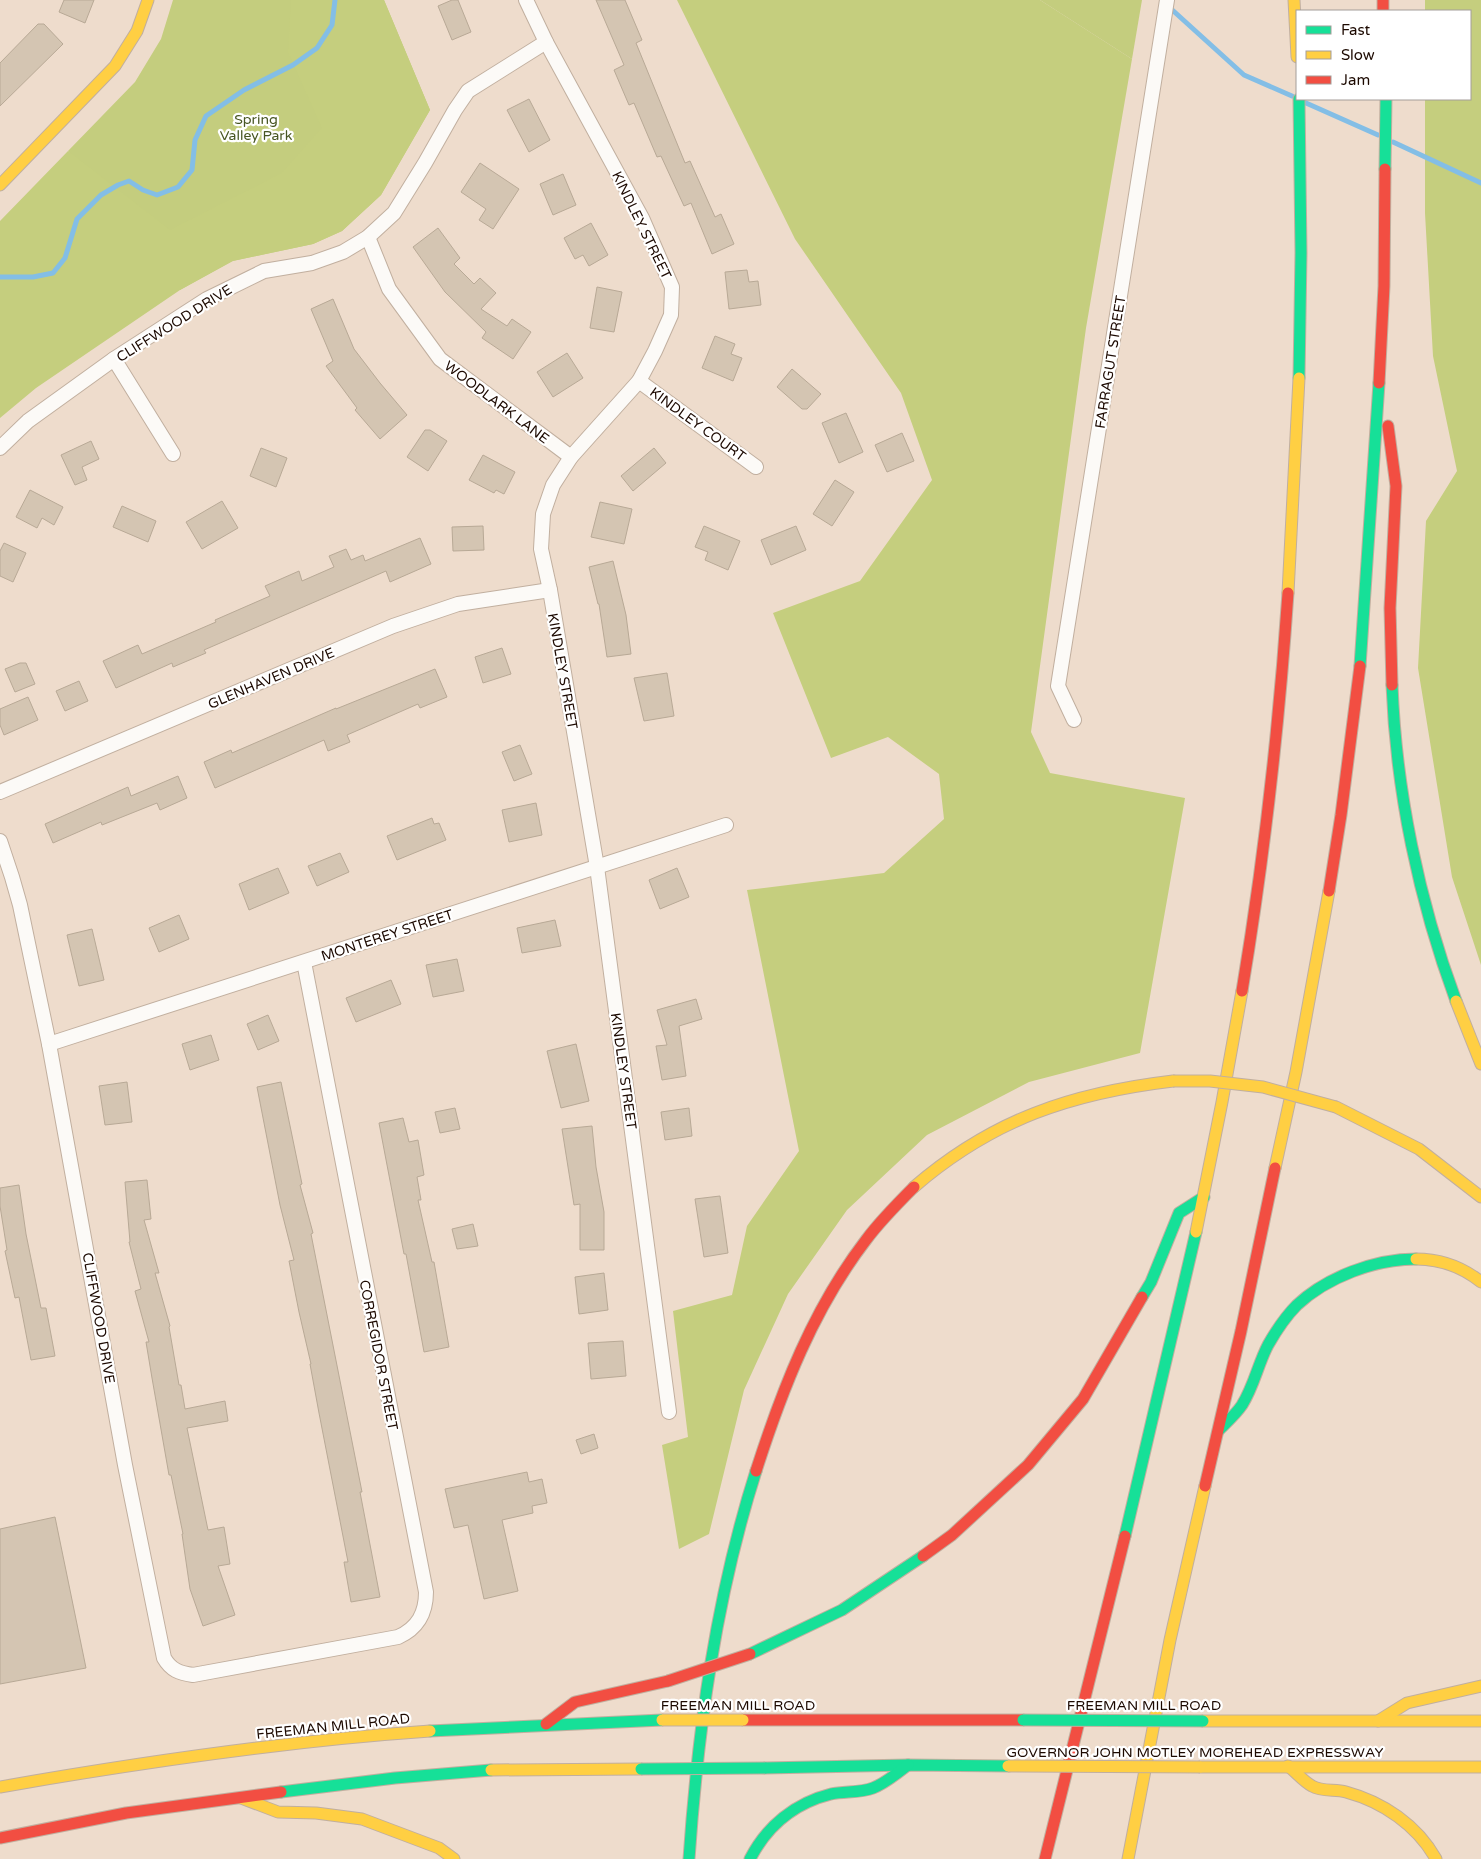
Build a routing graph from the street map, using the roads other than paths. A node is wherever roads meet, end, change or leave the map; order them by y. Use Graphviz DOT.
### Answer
graph roads {
  1 [pos="148,0"];
  2 [pos="526,0"];
  3 [pos="1167,0"];
  4 [pos="1294,0"];
  5 [pos="1296,29"];
  6 [pos="546,42"];
  7 [pos="1299,100"];
  8 [pos="1386,100"];
  9 [pos="0,186"];
  10 [pos="368,237"];
  11 [pos="114,359"];
  12 [pos="1380,369"];
  13 [pos="639,382"];
  14 [pos="0,448"];
  15 [pos="173,454"];
  16 [pos="571,457"];
  17 [pos="756,466"];
  18 [pos="550,590"];
  19 [pos="1074,720"];
  20 [pos="0,792"];
  21 [pos="726,825"];
  22 [pos="0,841"];
  23 [pos="597,867"];
  24 [pos="304,962"];
  25 [pos="49,1044"];
  26 [pos="1481,1064"];
  27 [pos="1204,1196"];
  28 [pos="1481,1197"];
  29 [pos="1481,1282"];
  30 [pos="669,1412"];
  31 [pos="1219,1430"];
  32 [pos="297,1656"];
  33 [pos="1481,1686"];
  34 [pos="1378,1721"];
  35 [pos="1481,1721"];
  36 [pos="546,1724"];
  37 [pos="908,1765"];
  38 [pos="1288,1766"];
  39 [pos="1481,1767"];
  40 [pos="0,1787"];
  41 [pos="236,1797"];
  42 [pos="0,1838"];
  43 [pos="454,1859"];
  44 [pos="689,1859"];
  45 [pos="750,1859"];
  46 [pos="1045,1859"];
  47 [pos="1128,1859"];
  48 [pos="1436,1859"];
  1 -- 9 [label="main road"];
  2 -- 6 [label="street, KINDLEY STREET"];
  3 -- 19 [label="street, FARRAGUT STREET"];
  4 -- 5 [label="main road"];
  6 -- 10 [label="street, CLIFFWOOD DRIVE"];
  6 -- 13 [label="street, KINDLEY STREET"];
  7 -- 27 [label="main road"];
  8 -- 12 [label="main road"];
  10 -- 11 [label="street, CLIFFWOOD DRIVE"];
  10 -- 16 [label="street, WOODLARK LANE"];
  11 -- 14 [label="street, CLIFFWOOD DRIVE"];
  11 -- 15 [label="street"];
  12 -- 26 [label="main road"];
  12 -- 31 [label="main road"];
  13 -- 16 [label="street, KINDLEY STREET"];
  13 -- 17 [label="street, KINDLEY COURT"];
  16 -- 18 [label="street, KINDLEY STREET"];
  18 -- 20 [label="street, GLENHAVEN DRIVE"];
  18 -- 23 [label="street, KINDLEY STREET"];
  21 -- 23 [label="street, MONTEREY STREET"];
  22 -- 25 [label="street, CLIFFWOOD DRIVE"];
  23 -- 24 [label="street, MONTEREY STREET"];
  23 -- 30 [label="street, KINDLEY STREET"];
  24 -- 25 [label="street, MONTEREY STREET"];
  24 -- 32 [label="street, CORREGIDOR STREET"];
  25 -- 32 [label="street, CLIFFWOOD DRIVE"];
  27 -- 36 [label="main road, bridge"];
  27 -- 46 [label="main road"];
  28 -- 44 [label="main road, bridge"];
  29 -- 31 [label="main road"];
  31 -- 47 [label="main road"];
  33 -- 34 [label="main road"];
  34 -- 35 [label="main road, FREEMAN MILL ROAD"];
  34 -- 36 [label="main road, FREEMAN MILL ROAD, bridge"];
  36 -- 40 [label="main road, FREEMAN MILL ROAD"];
  37 -- 38 [label="main road, GOVERNOR JOHN MOTLEY MOREHEAD EXPRESSWAY, bridge"];
  37 -- 41 [label="main road, bridge"];
  37 -- 45 [label="main road"];
  38 -- 39 [label="main road, GOVERNOR JOHN MOTLEY MOREHEAD EXPRESSWAY"];
  38 -- 48 [label="main road"];
  41 -- 42 [label="main road"];
  41 -- 43 [label="main road"];
}
